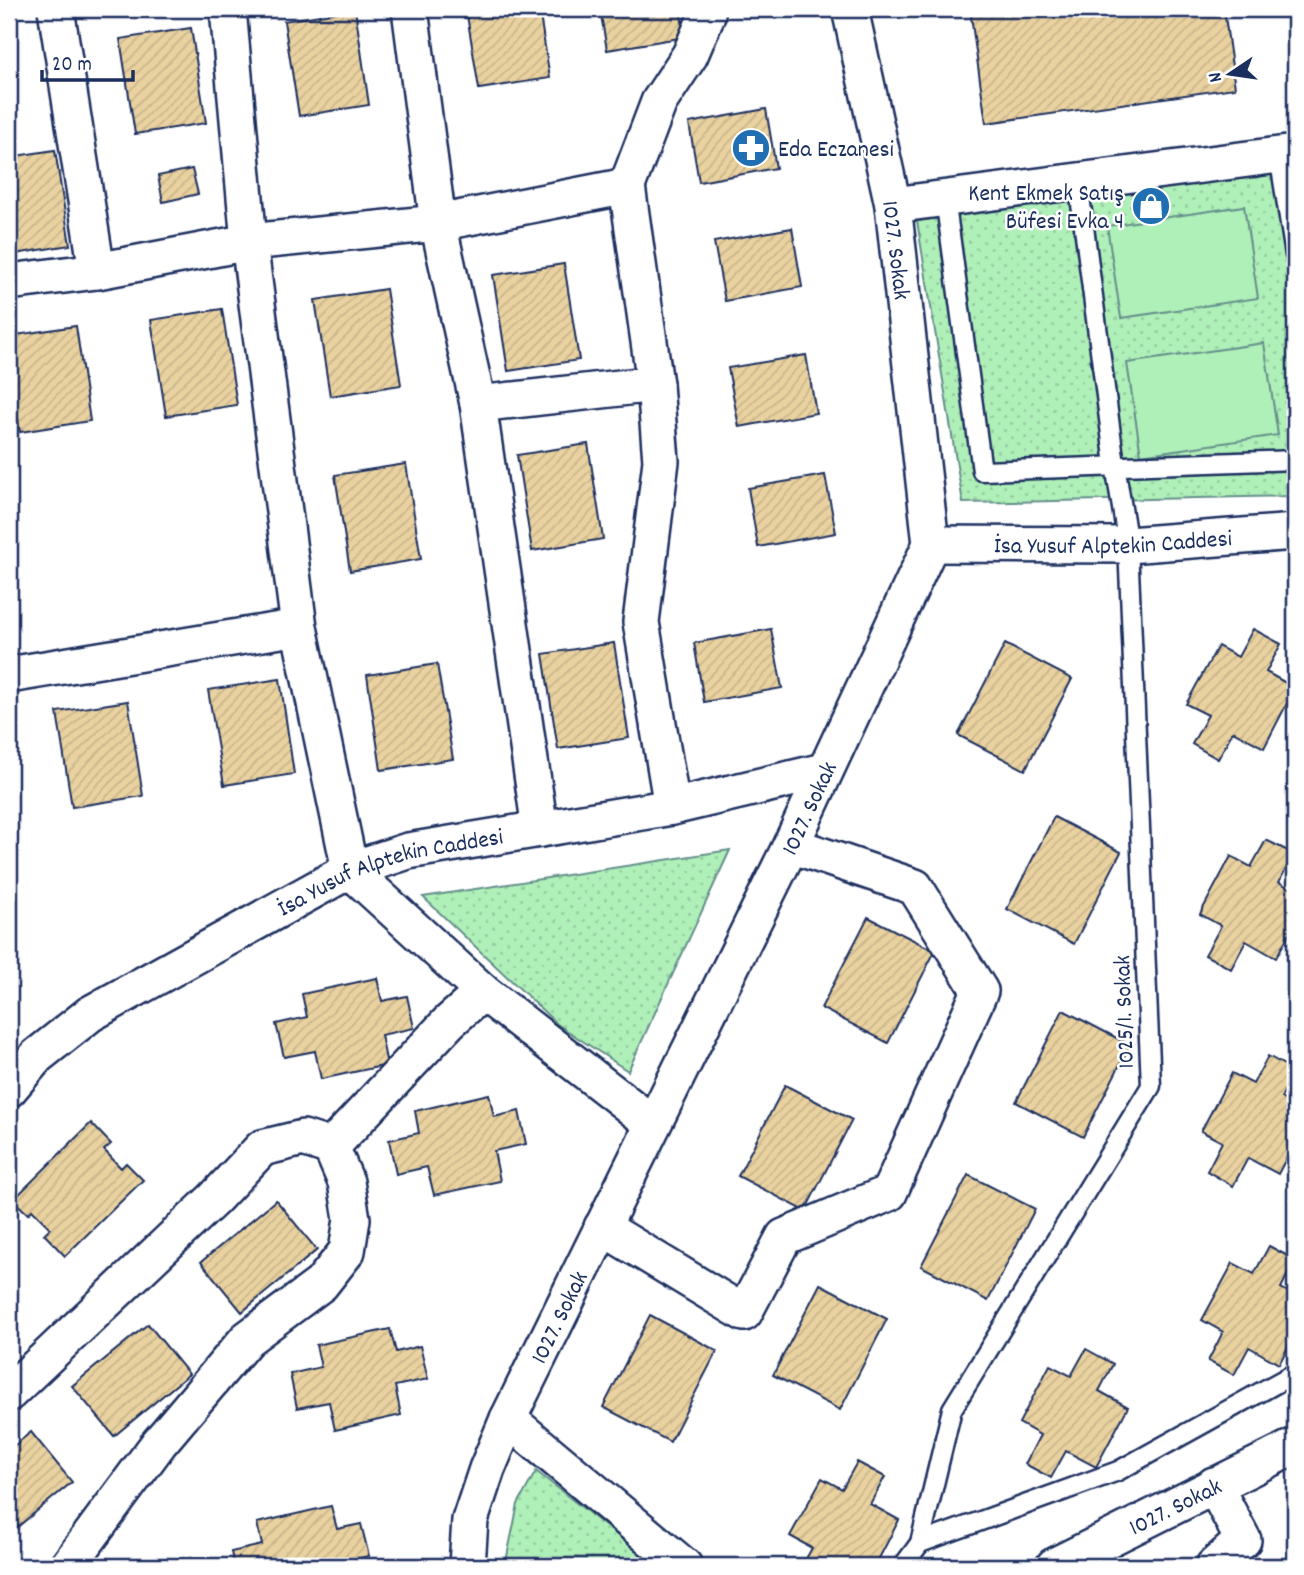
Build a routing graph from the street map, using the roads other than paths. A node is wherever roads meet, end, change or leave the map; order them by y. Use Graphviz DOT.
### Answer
graph roads {
  1 [pos="56,9"];
  2 [pos="228,9"];
  3 [pos="410,9"];
  4 [pos="707,9"];
  5 [pos="850,9"];
  6 [pos="1287,154"];
  7 [pos="1078,181"];
  8 [pos="627,186"];
  9 [pos="946,198"];
  10 [pos="892,205"];
  11 [pos="438,223"];
  12 [pos="250,242"];
  13 [pos="1295,255"];
  14 [pos="97,271"];
  15 [pos="9,282"];
  16 [pos="655,384"];
  17 [pos="478,404"];
  18 [pos="1295,460"];
  19 [pos="1115,465"];
  20 [pos="1295,532"];
  21 [pos="931,544"];
  22 [pos="1128,545"];
  23 [pos="299,627"];
  24 [pos="9,675"];
  25 [pos="824,771"];
  26 [pos="672,807"];
  27 [pos="540,829"];
  28 [pos="791,845"];
  29 [pos="350,870"];
  30 [pos="483,992"];
  31 [pos="23,1051"];
  32 [pos="9,1089"];
  33 [pos="653,1124"];
  34 [pos="331,1147"];
  35 [pos="602,1227"];
  36 [pos="1295,1373"];
  37 [pos="9,1394"];
  38 [pos="508,1419"];
  39 [pos="1295,1446"];
  40 [pos="1214,1485"];
  41 [pos="920,1543"];
  42 [pos="68,1566"];
  43 [pos="467,1566"];
  44 [pos="684,1566"];
  45 [pos="903,1566"];
  46 [pos="1054,1566"];
  47 [pos="1213,1566"];
  1 -- 14 [label="street"];
  2 -- 12 [label="street"];
  3 -- 11 [label="street"];
  4 -- 8 [label="street"];
  5 -- 10 [label="street, 1027. Sokak"];
  6 -- 7 [label="street"];
  6 -- 13 [label="lane"];
  7 -- 9 [label="street"];
  7 -- 19 [label="lane, 1025/1. Sokak"];
  8 -- 11 [label="street"];
  8 -- 16 [label="street"];
  9 -- 10 [label="street"];
  9 -- 19 [label="lane"];
  10 -- 21 [label="street, 1027. Sokak"];
  11 -- 12 [label="street"];
  11 -- 17 [label="street"];
  12 -- 14 [label="street"];
  12 -- 23 [label="street"];
  14 -- 15 [label="street"];
  16 -- 17 [label="street"];
  16 -- 26 [label="street"];
  17 -- 27 [label="street"];
  18 -- 19 [label="lane"];
  19 -- 22 [label="lane, 1025/1. Sokak"];
  20 -- 22 [label="street, İsa Yusuf Alptekin Caddesi"];
  21 -- 22 [label="street, İsa Yusuf Alptekin Caddesi"];
  21 -- 25 [label="street, 1027. Sokak"];
  22 -- 41 [label="lane, 1025/1. Sokak"];
  23 -- 24 [label="street"];
  23 -- 29 [label="street"];
  25 -- 26 [label="street, İsa Yusuf Alptekin Caddesi"];
  25 -- 28 [label="street, 1027. Sokak"];
  26 -- 27 [label="street, İsa Yusuf Alptekin Caddesi"];
  27 -- 29 [label="street, İsa Yusuf Alptekin Caddesi"];
  28 -- 33 [label="street, 1027. Sokak"];
  28 -- 35 [label="street"];
  29 -- 30 [label="street"];
  29 -- 31 [label="street, İsa Yusuf Alptekin Caddesi"];
  30 -- 33 [label="street"];
  30 -- 34 [label="street"];
  31 -- 32 [label="street, İsa Yusuf Alptekin Caddesi"];
  33 -- 35 [label="street, 1027. Sokak"];
  34 -- 37 [label="street"];
  34 -- 42 [label="street"];
  35 -- 38 [label="street, 1027. Sokak"];
  36 -- 41 [label="lane"];
  38 -- 43 [label="street, 1027. Sokak"];
  38 -- 44 [label="street"];
  39 -- 40 [label="street, 1027. Sokak"];
  40 -- 46 [label="street, 1027. Sokak"];
  40 -- 47 [label="street"];
  41 -- 45 [label="lane"];
}
